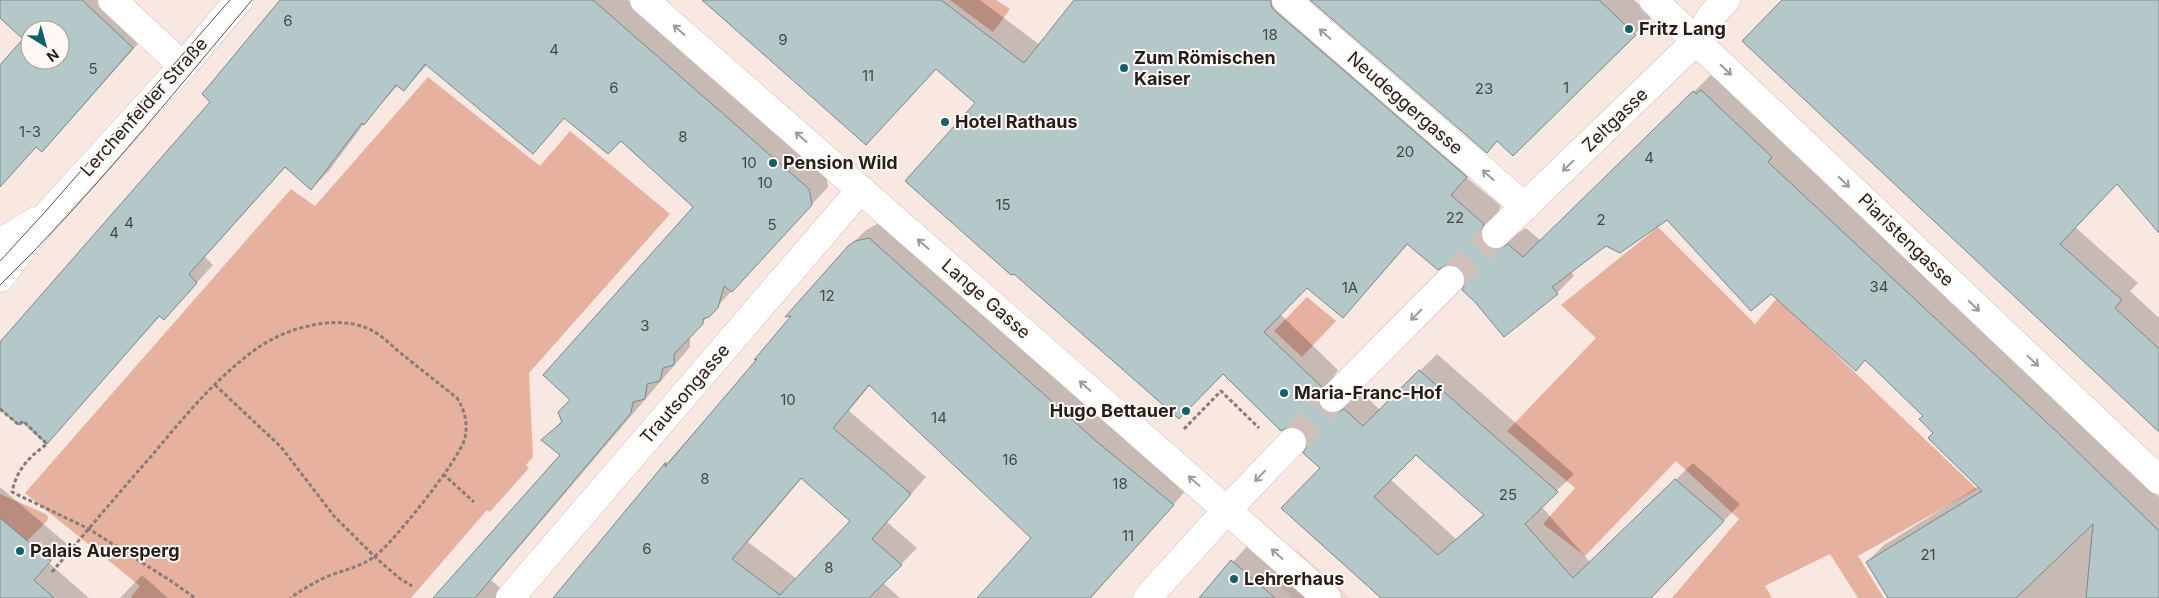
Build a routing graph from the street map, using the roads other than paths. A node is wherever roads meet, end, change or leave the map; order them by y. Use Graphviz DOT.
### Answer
graph roads {
  1 [pos="112,0"];
  2 [pos="239,0"];
  3 [pos="644,0"];
  4 [pos="1286,0"];
  5 [pos="1652,0"];
  6 [pos="1726,0"];
  7 [pos="1696,41"];
  8 [pos="183,66"];
  9 [pos="860,189"];
  10 [pos="1525,207"];
  11 [pos="48,214"];
  12 [pos="1496,234"];
  13 [pos="0,243"];
  14 [pos="0,278"];
  15 [pos="1450,280"];
  16 [pos="1333,398"];
  17 [pos="1288,447"];
  18 [pos="2159,480"];
  19 [pos="1227,510"];
  20 [pos="510,598"];
  21 [pos="1148,598"];
  22 [pos="1327,598"];
  1 -- 8 [label="street"];
  2 -- 8 [label="street, Lerchenfelder Straße"];
  9 -- 3 [label="street, Lange Gasse, one-way"];
  10 -- 4 [label="street, Neudeggergasse, one-way"];
  5 -- 7 [label="street, Piaristengasse"];
  6 -- 7 [label="street, Zeltgasse"];
  7 -- 10 [label="street, Zeltgasse, one-way"];
  7 -- 18 [label="street, Piaristengasse, one-way"];
  8 -- 11 [label="street, Lerchenfelder Straße"];
  19 -- 9 [label="street, Lange Gasse, one-way"];
  9 -- 20 [label="street, Trautsongasse"];
  10 -- 12 [label="street, Zeltgasse"];
  11 -- 13 [label="street, Lerchenfelder Straße"];
  11 -- 14 [label="street, Lerchenfelder Straße"];
  15 -- 16 [label="street, one-way"];
  17 -- 19 [label="street, one-way"];
  19 -- 21 [label="street"];
  22 -- 19 [label="street, Lange Gasse, one-way"];
}
